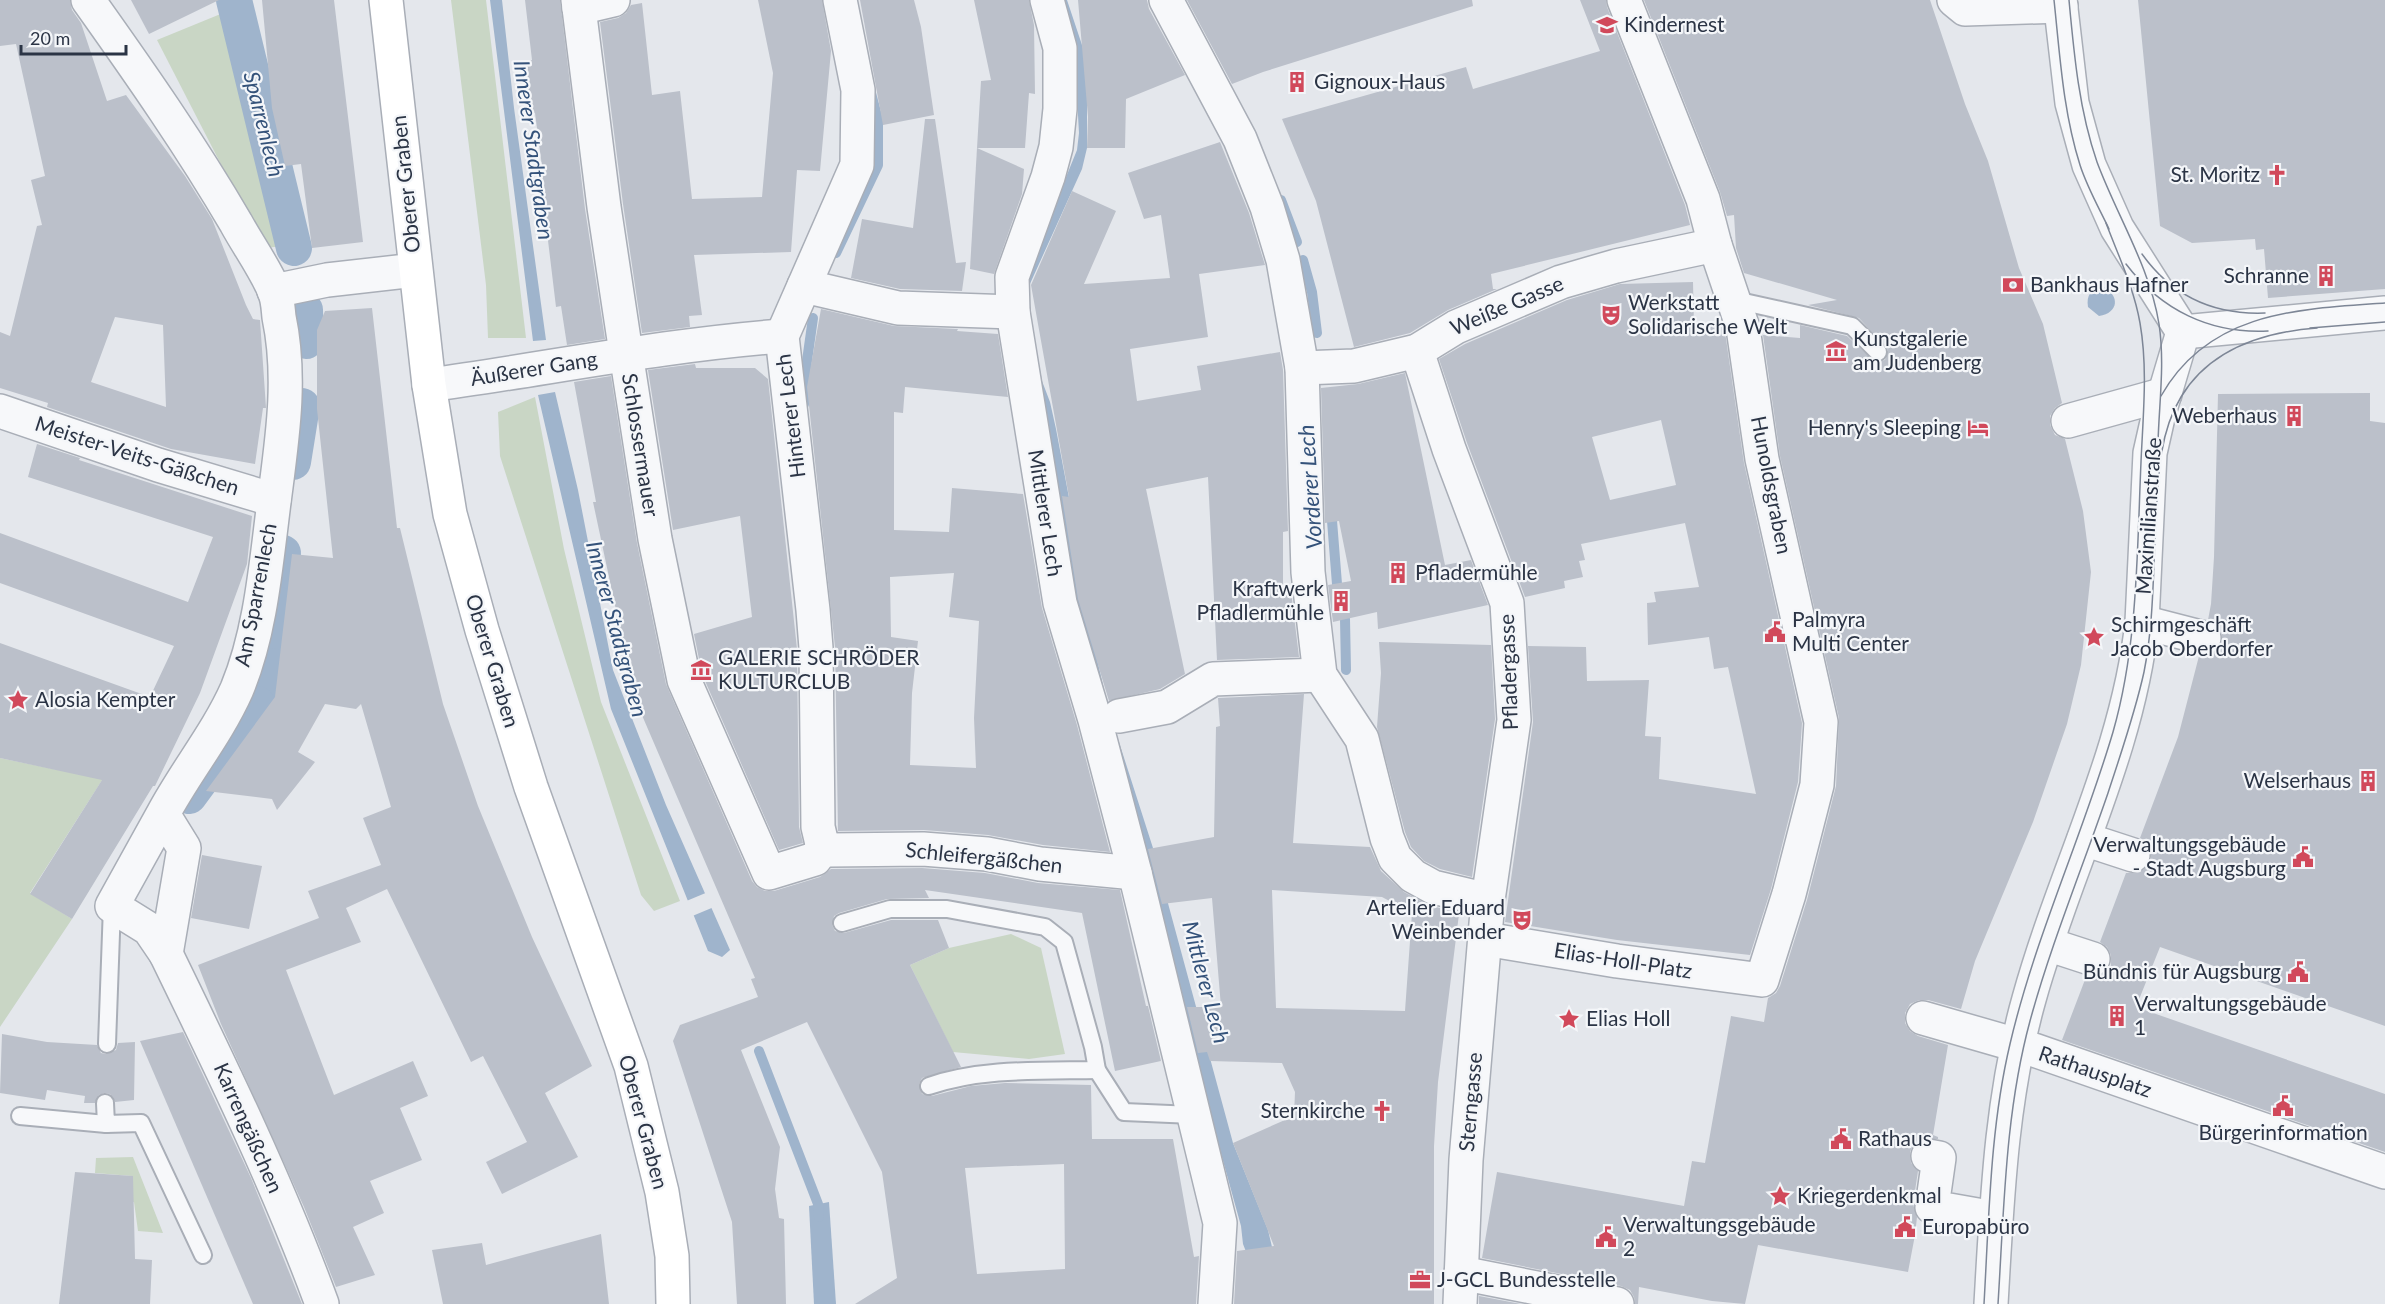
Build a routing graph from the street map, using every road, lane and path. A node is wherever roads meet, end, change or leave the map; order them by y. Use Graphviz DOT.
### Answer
graph roads {
  1 [pos="88,0"];
  2 [pos="386,0"];
  3 [pos="613,0"];
  4 [pos="840,0"];
  5 [pos="1047,0"];
  6 [pos="1166,0"];
  7 [pos="1624,0"];
  8 [pos="1954,0"];
  9 [pos="2061,3"];
  10 [pos="578,4"];
  11 [pos="1716,245"];
  12 [pos="416,270"];
  13 [pos="804,286"];
  14 [pos="282,289"];
  15 [pos="1735,300"];
  16 [pos="1013,312"];
  17 [pos="2385,313"];
  18 [pos="2183,332"];
  19 [pos="782,336"];
  20 [pos="1417,351"];
  21 [pos="1878,352"];
  22 [pos="626,353"];
  23 [pos="1302,368"];
  24 [pos="429,385"];
  25 [pos="2165,394"];
  26 [pos="0,411"];
  27 [pos="2067,421"];
  28 [pos="274,500"];
  29 [pos="2142,622"];
  30 [pos="2204,638"];
  31 [pos="1320,675"];
  32 [pos="1108,718"];
  33 [pos="163,814"];
  34 [pos="2084,839"];
  35 [pos="823,848"];
  36 [pos="2133,855"];
  37 [pos="1135,873"];
  38 [pos="1488,900"];
  39 [pos="112,906"];
  40 [pos="842,923"];
  41 [pos="1485,939"];
  42 [pos="2047,944"];
  43 [pos="166,954"];
  44 [pos="2093,959"];
  45 [pos="1762,980"];
  46 [pos="1923,1018"];
  47 [pos="107,1044"];
  48 [pos="2017,1045"];
  49 [pos="1097,1070"];
  50 [pos="929,1086"];
  51 [pos="105,1103"];
  52 [pos="1193,1115"];
  53 [pos="20,1116"];
  54 [pos="106,1124"];
  55 [pos="1928,1156"];
  56 [pos="2385,1172"];
  57 [pos="1983,1216"];
  58 [pos="203,1254"];
  59 [pos="1461,1288"];
  60 [pos="322,1304"];
  61 [pos="673,1304"];
  62 [pos="1215,1304"];
  63 [pos="1617,1304"];
  64 [pos="1991,1304"];
  1 -- 14 [label="street, Am Sparrenlech"];
  2 -- 12 [label="street, Oberer Graben"];
  3 -- 10 [label="street"];
  4 -- 13 [label="street, Hinterer Lech"];
  5 -- 16 [label="street, Mittlerer Lech"];
  6 -- 23 [label="street"];
  7 -- 11 [label="street, Hunoldsgraben"];
  8 -- 9 [label="street"];
  9 -- 18 [label="street"];
  10 -- 22 [label="street, Schlossermauer"];
  11 -- 15 [label="street, Hunoldsgraben"];
  11 -- 20 [label="street, Weiße Gasse"];
  12 -- 14 [label="street"];
  12 -- 24 [label="street, Oberer Graben"];
  13 -- 16 [label="street"];
  13 -- 19 [label="street, Hinterer Lech"];
  14 -- 28 [label="street, Am Sparrenlech"];
  15 -- 21 [label="lane"];
  15 -- 45 [label="street, Hunoldsgraben"];
  16 -- 32 [label="street, Mittlerer Lech"];
  17 -- 18 [label="street"];
  18 -- 25 [label="street, Maximilianstraße"];
  19 -- 22 [label="street, Äußerer Gang"];
  19 -- 35 [label="street, Hinterer Lech"];
  20 -- 23 [label="street, Weiße Gasse"];
  20 -- 38 [label="street, Pfladergasse"];
  22 -- 24 [label="street, Äußerer Gang"];
  22 -- 35 [label="street, Schlossermauer"];
  23 -- 31 [label="street"];
  24 -- 61 [label="street, Oberer Graben"];
  25 -- 27 [label="street"];
  25 -- 29 [label="street, Maximilianstraße"];
  26 -- 28 [label="street, Meister-Veits-Gäßchen"];
  28 -- 33 [label="street, Am Sparrenlech"];
  29 -- 30 [label="street"];
  29 -- 34 [label="street, Maximilianstraße"];
  31 -- 32 [label="street"];
  31 -- 38 [label="street"];
  32 -- 37 [label="street, Mittlerer Lech"];
  33 -- 39 [label="street, Am Sparrenlech"];
  33 -- 43 [label="street"];
  34 -- 36 [label="street"];
  34 -- 42 [label="street, Maximilianstraße"];
  35 -- 37 [label="street, Schleifergäßchen"];
  37 -- 52 [label="street, Mittlerer Lech"];
  38 -- 41 [label="street, Sterngasse"];
  39 -- 43 [label="street"];
  39 -- 47 [label="lane"];
  40 -- 49 [label="lane"];
  41 -- 45 [label="street, Elias-Holl-Platz"];
  41 -- 59 [label="street, Sterngasse"];
  42 -- 44 [label="street"];
  42 -- 48 [label="street, Maximilianstraße"];
  43 -- 60 [label="street, Karrengäßchen"];
  46 -- 48 [label="street"];
  48 -- 56 [label="street, Rathausplatz"];
  48 -- 64 [label="street, Rathausplatz"];
  49 -- 50 [label="lane"];
  49 -- 52 [label="lane"];
  51 -- 54 [label="lane"];
  52 -- 62 [label="street, Mittlerer Lech"];
  53 -- 54 [label="lane"];
  54 -- 58 [label="lane"];
  55 -- 57 [label="street"];
  59 -- 63 [label="street"];
}
